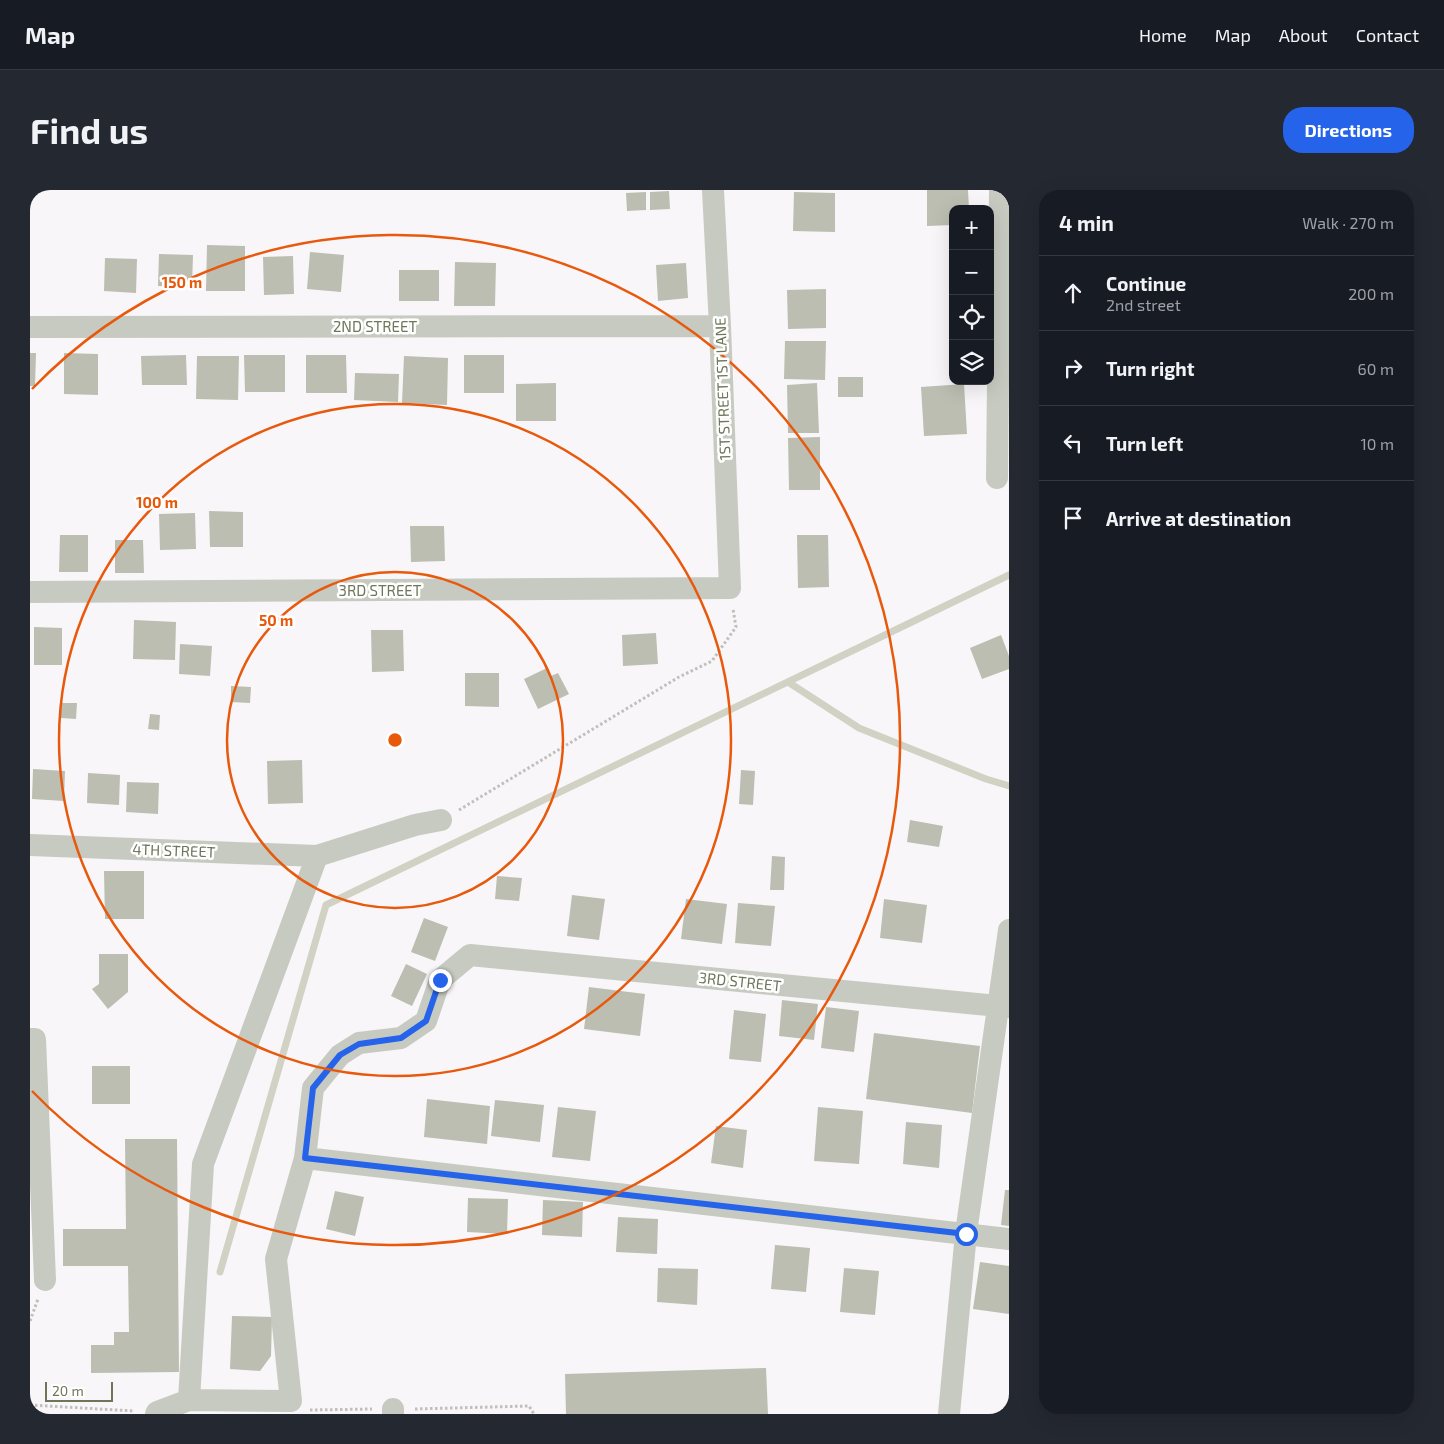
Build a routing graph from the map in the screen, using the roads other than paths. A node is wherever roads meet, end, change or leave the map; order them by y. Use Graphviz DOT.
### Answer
graph roads {
  1 [pos="713,190"];
  2 [pos="1000,190"];
  3 [pos="30,326"];
  4 [pos="720,326"];
  5 [pos="997,478"];
  6 [pos="730,588"];
  7 [pos="30,592"];
  8 [pos="441,820"];
  9 [pos="30,845"];
  10 [pos="318,856"];
  11 [pos="1009,930"];
  12 [pos="1003,1007"];
  13 [pos="30,1039"];
  14 [pos="305,1158"];
  15 [pos="966,1234"];
  16 [pos="1009,1239"];
  17 [pos="44,1280"];
  18 [pos="189,1400"];
  19 [pos="156,1414"];
  20 [pos="949,1414"];
  1 -- 4 [label="street, 1ST STREET 1ST LANE"];
  2 -- 5 [label="street"];
  3 -- 4 [label="street, 2ND STREET"];
  4 -- 6 [label="street, 1ST STREET 1ST LANE"];
  6 -- 7 [label="street, 3RD STREET"];
  8 -- 10 [label="street, 4TH STREET"];
  9 -- 10 [label="street, 4TH STREET"];
  10 -- 18 [label="street"];
  11 -- 12 [label="street"];
  12 -- 14 [label="street, 3RD STREET"];
  12 -- 15 [label="street"];
  13 -- 17 [label="street"];
  14 -- 15 [label="street"];
  14 -- 18 [label="street"];
  15 -- 16 [label="street"];
  15 -- 20 [label="street"];
  18 -- 19 [label="street"];
}
